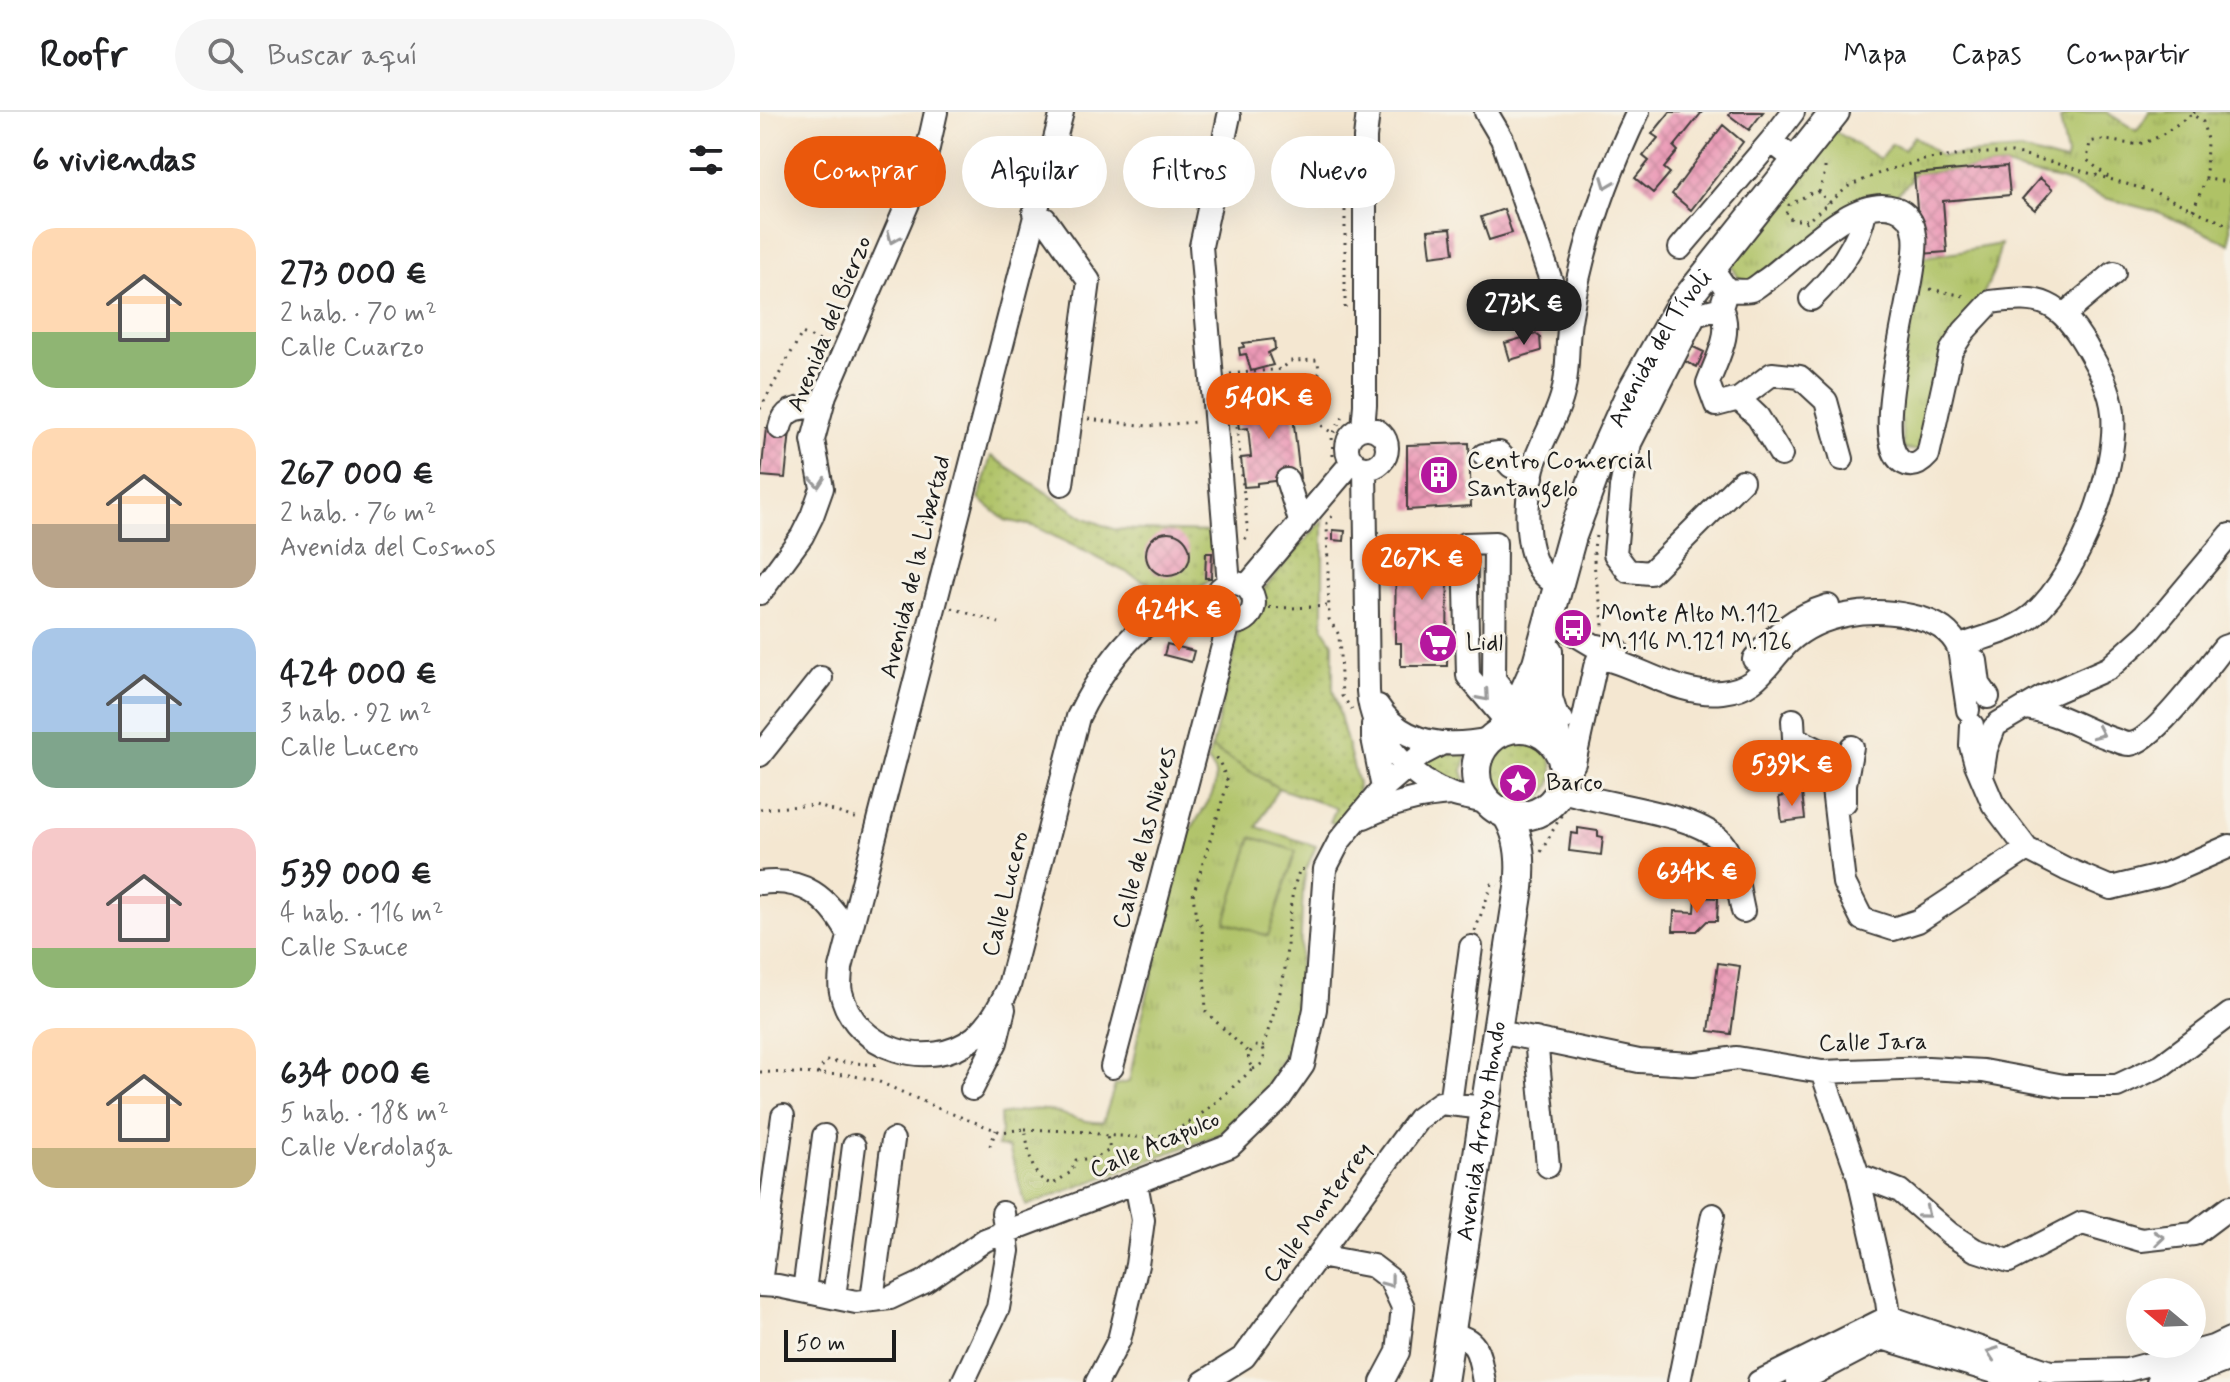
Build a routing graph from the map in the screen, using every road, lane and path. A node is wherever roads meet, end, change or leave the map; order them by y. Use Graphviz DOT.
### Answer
graph roads {
  1 [pos="936,112"];
  2 [pos="1062,112"];
  3 [pos="1368,112"];
  4 [pos="1486,112"];
  5 [pos="1638,112"];
  6 [pos="1793,112"];
  7 [pos="1835,112"];
  8 [pos="1232,113"];
  9 [pos="2194,113"];
  10 [pos="1771,141"];
  11 [pos="1795,160"];
  12 [pos="2111,179"];
  13 [pos="2206,179"];
  14 [pos="2230,182"];
  15 [pos="1828,203"];
  16 [pos="1865,210"];
  17 [pos="2193,210"];
  18 [pos="1034,213"];
  19 [pos="1807,220"];
  20 [pos="1680,248"];
  21 [pos="2114,273"];
  22 [pos="1910,284"];
  23 [pos="1719,288"];
  24 [pos="1811,299"];
  25 [pos="1991,302"];
  26 [pos="2065,314"];
  27 [pos="1571,315"];
  28 [pos="844,351"];
  29 [pos="1226,374"];
  30 [pos="1739,399"];
  31 [pos="1347,403"];
  32 [pos="1308,404"];
  33 [pos="822,405"];
  34 [pos="760,409"];
  35 [pos="1071,417"];
  36 [pos="1216,420"];
  37 [pos="780,428"];
  38 [pos="1363,428"];
  39 [pos="1333,433"];
  40 [pos="1484,455"];
  41 [pos="1781,455"];
  42 [pos="1842,459"];
  43 [pos="1359,465"];
  44 [pos="1532,477"];
  45 [pos="1287,480"];
  46 [pos="1742,481"];
  47 [pos="1062,484"];
  48 [pos="1334,485"];
  49 [pos="1334,514"];
  50 [pos="1301,524"];
  51 [pos="2230,535"];
  52 [pos="1244,541"];
  53 [pos="1559,584"];
  54 [pos="760,593"];
  55 [pos="1236,594"];
  56 [pos="1329,606"];
  57 [pos="957,610"];
  58 [pos="1551,620"];
  59 [pos="999,623"];
  60 [pos="1593,645"];
  61 [pos="2230,645"];
  62 [pos="1965,646"];
  63 [pos="1370,675"];
  64 [pos="821,678"];
  65 [pos="2043,698"];
  66 [pos="1986,714"];
  67 [pos="2067,718"];
  68 [pos="1366,720"];
  69 [pos="1793,720"];
  70 [pos="1504,723"];
  71 [pos="1554,729"];
  72 [pos="1441,744"];
  73 [pos="1852,747"];
  74 [pos="1196,748"];
  75 [pos="760,755"];
  76 [pos="1408,766"];
  77 [pos="1383,788"];
  78 [pos="1451,794"];
  79 [pos="1558,796"];
  80 [pos="760,809"];
  81 [pos="1497,809"];
  82 [pos="876,825"];
  83 [pos="1343,827"];
  84 [pos="2230,846"];
  85 [pos="2027,849"];
  86 [pos="1542,852"];
  87 [pos="1324,875"];
  88 [pos="760,883"];
  89 [pos="1844,883"];
  90 [pos="1520,884"];
  91 [pos="1743,911"];
  92 [pos="848,933"];
  93 [pos="1471,947"];
  94 [pos="1009,986"];
  95 [pos="2230,1014"];
  96 [pos="1499,1032"];
  97 [pos="1536,1039"];
  98 [pos="1263,1047"];
  99 [pos="894,1050"];
  100 [pos="1249,1053"];
  101 [pos="1112,1067"];
  102 [pos="1253,1069"];
  103 [pos="760,1072"];
  104 [pos="1822,1072"];
  105 [pos="818,1074"];
  106 [pos="972,1089"];
  107 [pos="1450,1104"];
  108 [pos="1485,1108"];
  109 [pos="783,1116"];
  110 [pos="1025,1129"];
  111 [pos="996,1130"];
  112 [pos="824,1136"];
  113 [pos="1107,1136"];
  114 [pos="893,1140"];
  115 [pos="854,1146"];
  116 [pos="990,1146"];
  117 [pos="1548,1166"];
  118 [pos="1858,1175"];
  119 [pos="1136,1183"];
  120 [pos="2230,1207"];
  121 [pos="1713,1215"];
  122 [pos="1004,1223"];
  123 [pos="1319,1256"];
  124 [pos="760,1284"];
  125 [pos="804,1291"];
  126 [pos="834,1297"];
  127 [pos="872,1300"];
  128 [pos="1889,1317"];
  129 [pos="1882,1338"];
  130 [pos="2230,1339"];
  131 [pos="1446,1359"];
  132 [pos="2230,1359"];
  133 [pos="963,1382"];
  134 [pos="1097,1382"];
  135 [pos="1204,1382"];
  136 [pos="1382,1382"];
  137 [pos="1472,1382"];
  138 [pos="1484,1382"];
  139 [pos="1679,1382"];
  140 [pos="1759,1382"];
  141 [pos="1798,1382"];
  142 [pos="2028,1382"];
  143 [pos="2158,1382"];
  1 -- 28 [label="street, Avenida del Bierzo, one-way"];
  2 -- 18 [label="street, Avenida de la Libertad"];
  3 -- 38 [label="street"];
  4 -- 27 [label="street"];
  5 -- 27 [label="street, one-way"];
  6 -- 10 [label="street"];
  7 -- 11 [label="main road, Avenida del Tívoli"];
  8 -- 36 [label="street"];
  9 -- 12 [label="path"];
  9 -- 13 [label="path"];
  10 -- 11 [label="street"];
  10 -- 20 [label="street"];
  11 -- 23 [label="main road, Avenida del Tívoli"];
  13 -- 14 [label="path"];
  13 -- 17 [label="path"];
  15 -- 19 [label="path"];
  16 -- 22 [label="street"];
  16 -- 23 [label="street"];
  16 -- 24 [label="street"];
  18 -- 35 [label="street"];
  18 -- 82 [label="street, Avenida de la Libertad"];
  21 -- 26 [label="street"];
  22 -- 25 [label="path"];
  22 -- 25 [label="street"];
  23 -- 30 [label="street"];
  23 -- 46 [label="street"];
  23 -- 53 [label="main road, Avenida del Tívoli"];
  25 -- 26 [label="street"];
  26 -- 62 [label="street"];
  27 -- 44 [label="street"];
  28 -- 33 [label="street, Avenida del Bierzo"];
  28 -- 34 [label="path"];
  29 -- 32 [label="path"];
  30 -- 41 [label="street"];
  30 -- 42 [label="street"];
  31 -- 39 [label="path"];
  32 -- 39 [label="path"];
  32 -- 52 [label="path"];
  33 -- 37 [label="street"];
  33 -- 54 [label="street, Avenida del Bierzo, one-way"];
  35 -- 36 [label="path"];
  35 -- 47 [label="street"];
  36 -- 55 [label="street"];
  38 -- 43 [label="street"];
  38 -- 43 [label="street"];
  39 -- 48 [label="path"];
  40 -- 44 [label="street"];
  43 -- 48 [label="street, Calle Lucero"];
  43 -- 63 [label="street"];
  44 -- 53 [label="street"];
  45 -- 50 [label="street"];
  48 -- 50 [label="street, Calle Lucero"];
  49 -- 56 [label="path"];
  50 -- 55 [label="street, Calle Lucero"];
  51 -- 65 [label="street"];
  53 -- 58 [label="main road, Avenida del Tívoli"];
  55 -- 56 [label="path"];
  55 -- 74 [label="street, Calle de las Nieves"];
  55 -- 94 [label="street, Calle Lucero"];
  56 -- 68 [label="path"];
  57 -- 59 [label="path"];
  58 -- 60 [label="street"];
  58 -- 70 [label="main road, Avenida del Tívoli"];
  58 -- 71 [label="main road, Avenida del Tívoli"];
  60 -- 62 [label="street"];
  60 -- 71 [label="street"];
  67 -- 61 [label="street, one-way"];
  62 -- 66 [label="street"];
  62 -- 79 [label="street"];
  63 -- 68 [label="street"];
  63 -- 72 [label="street"];
  64 -- 75 [label="street"];
  65 -- 66 [label="street"];
  65 -- 67 [label="street"];
  65 -- 67 [label="street"];
  66 -- 85 [label="street"];
  68 -- 76 [label="street"];
  68 -- 77 [label="street"];
  69 -- 89 [label="street"];
  70 -- 70 [label="street, one-way"];
  70 -- 71 [label="main road"];
  70 -- 72 [label="street"];
  70 -- 81 [label="main road"];
  71 -- 79 [label="main road"];
  72 -- 76 [label="street, Calle Acapulco"];
  73 -- 89 [label="street"];
  74 -- 100 [label="path"];
  74 -- 101 [label="street, Calle de las Nieves"];
  76 -- 77 [label="street, Calle Acapulco"];
  76 -- 78 [label="street"];
  77 -- 83 [label="street, Calle Acapulco"];
  78 -- 81 [label="street"];
  78 -- 83 [label="street"];
  79 -- 81 [label="main road"];
  79 -- 86 [label="path"];
  79 -- 90 [label="main road, Avenida Arroyo Hondo"];
  79 -- 91 [label="street"];
  80 -- 82 [label="path"];
  81 -- 90 [label="main road, Avenida Arroyo Hondo"];
  82 -- 92 [label="street, Avenida de la Libertad"];
  83 -- 87 [label="street, Calle Acapulco"];
  84 -- 85 [label="street"];
  85 -- 89 [label="street"];
  87 -- 98 [label="path"];
  87 -- 119 [label="street, Calle Acapulco"];
  88 -- 92 [label="street"];
  90 -- 93 [label="path"];
  90 -- 96 [label="main road, Avenida Arroyo Hondo"];
  92 -- 99 [label="street, Calle Lucero"];
  93 -- 107 [label="street"];
  94 -- 99 [label="street, Calle Lucero"];
  94 -- 106 [label="street"];
  95 -- 104 [label="street, Calle Jara"];
  96 -- 97 [label="street, Calle Jara"];
  96 -- 108 [label="main road, Avenida Arroyo Hondo"];
  97 -- 104 [label="street, Calle Jara"];
  97 -- 117 [label="street"];
  98 -- 100 [label="path"];
  98 -- 102 [label="path"];
  99 -- 105 [label="path"];
  100 -- 102 [label="path"];
  102 -- 113 [label="path"];
  103 -- 105 [label="path"];
  104 -- 118 [label="street"];
  105 -- 111 [label="path"];
  107 -- 108 [label="street"];
  107 -- 123 [label="street, Calle Monterrey"];
  108 -- 131 [label="main road, Avenida Arroyo Hondo"];
  109 -- 124 [label="street"];
  110 -- 111 [label="path"];
  110 -- 113 [label="path"];
  110 -- 113 [label="path"];
  111 -- 116 [label="path"];
  112 -- 125 [label="street"];
  114 -- 127 [label="street"];
  115 -- 126 [label="street"];
  118 -- 120 [label="street, one-way"];
  118 -- 128 [label="street"];
  119 -- 122 [label="street, Calle Acapulco"];
  119 -- 134 [label="street"];
  121 -- 139 [label="street"];
  122 -- 127 [label="street, Calle Acapulco"];
  122 -- 133 [label="street"];
  123 -- 135 [label="street, Calle Monterrey"];
  123 -- 136 [label="street, one-way"];
  124 -- 125 [label="street, Calle Acapulco"];
  125 -- 126 [label="street, Calle Acapulco"];
  126 -- 127 [label="street, Calle Acapulco"];
  128 -- 129 [label="street"];
  130 -- 128 [label="street, one-way"];
  128 -- 140 [label="street"];
  129 -- 141 [label="street"];
  129 -- 142 [label="street"];
  131 -- 137 [label="street"];
  131 -- 138 [label="street"];
  132 -- 143 [label="street"];
}
